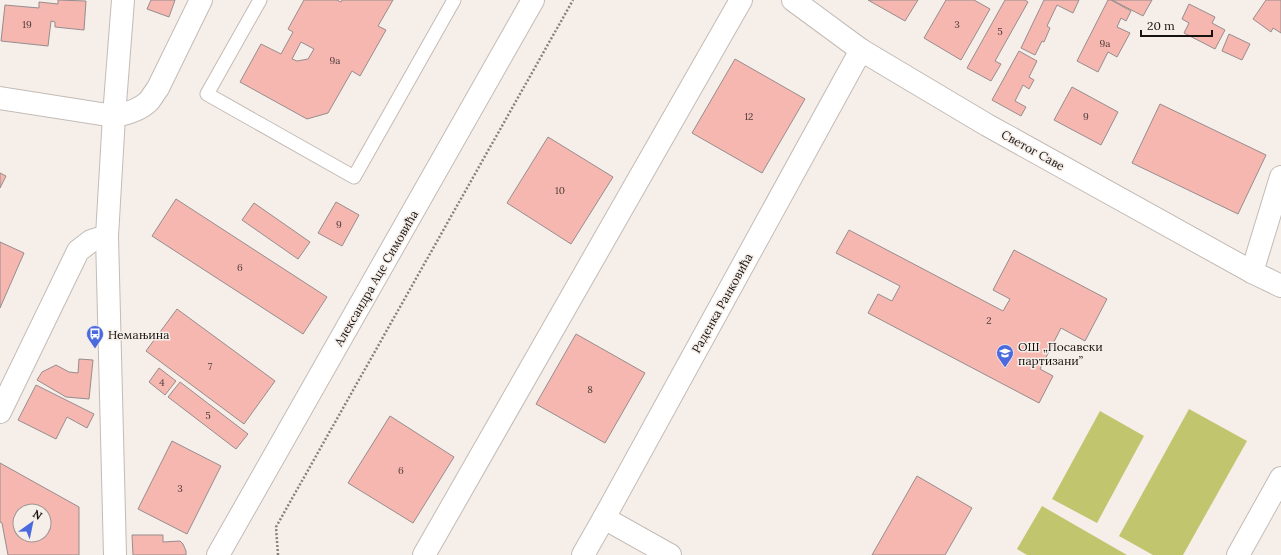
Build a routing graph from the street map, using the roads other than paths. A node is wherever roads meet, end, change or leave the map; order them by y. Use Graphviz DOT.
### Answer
graph roads {
  1 [pos="123,0"];
  2 [pos="201,0"];
  3 [pos="260,0"];
  4 [pos="454,0"];
  5 [pos="533,0"];
  6 [pos="741,0"];
  7 [pos="798,2"];
  8 [pos="861,50"];
  9 [pos="0,98"];
  10 [pos="114,116"];
  11 [pos="1281,177"];
  12 [pos="107,236"];
  13 [pos="1252,272"];
  14 [pos="1281,286"];
  15 [pos="2,400"];
  16 [pos="1281,478"];
  17 [pos="604,518"];
  18 [pos="115,555"];
  19 [pos="218,555"];
  20 [pos="424,555"];
  21 [pos="583,555"];
  22 [pos="670,555"];
  23 [pos="1238,555"];
  1 -- 10 [label="street"];
  2 -- 10 [label="street"];
  3 -- 4 [label="lane"];
  5 -- 19 [label="street, Александра Аце Симовића"];
  6 -- 20 [label="street"];
  7 -- 8 [label="street, Светог Саве"];
  8 -- 13 [label="street, Светог Саве"];
  8 -- 17 [label="street, Раденка Ранковића"];
  9 -- 10 [label="street"];
  10 -- 12 [label="street"];
  11 -- 13 [label="street"];
  12 -- 15 [label="street"];
  12 -- 18 [label="street"];
  13 -- 14 [label="street, Светог Саве"];
  16 -- 23 [label="street"];
  17 -- 21 [label="street, Раденка Ранковића"];
  17 -- 22 [label="street"];
}
